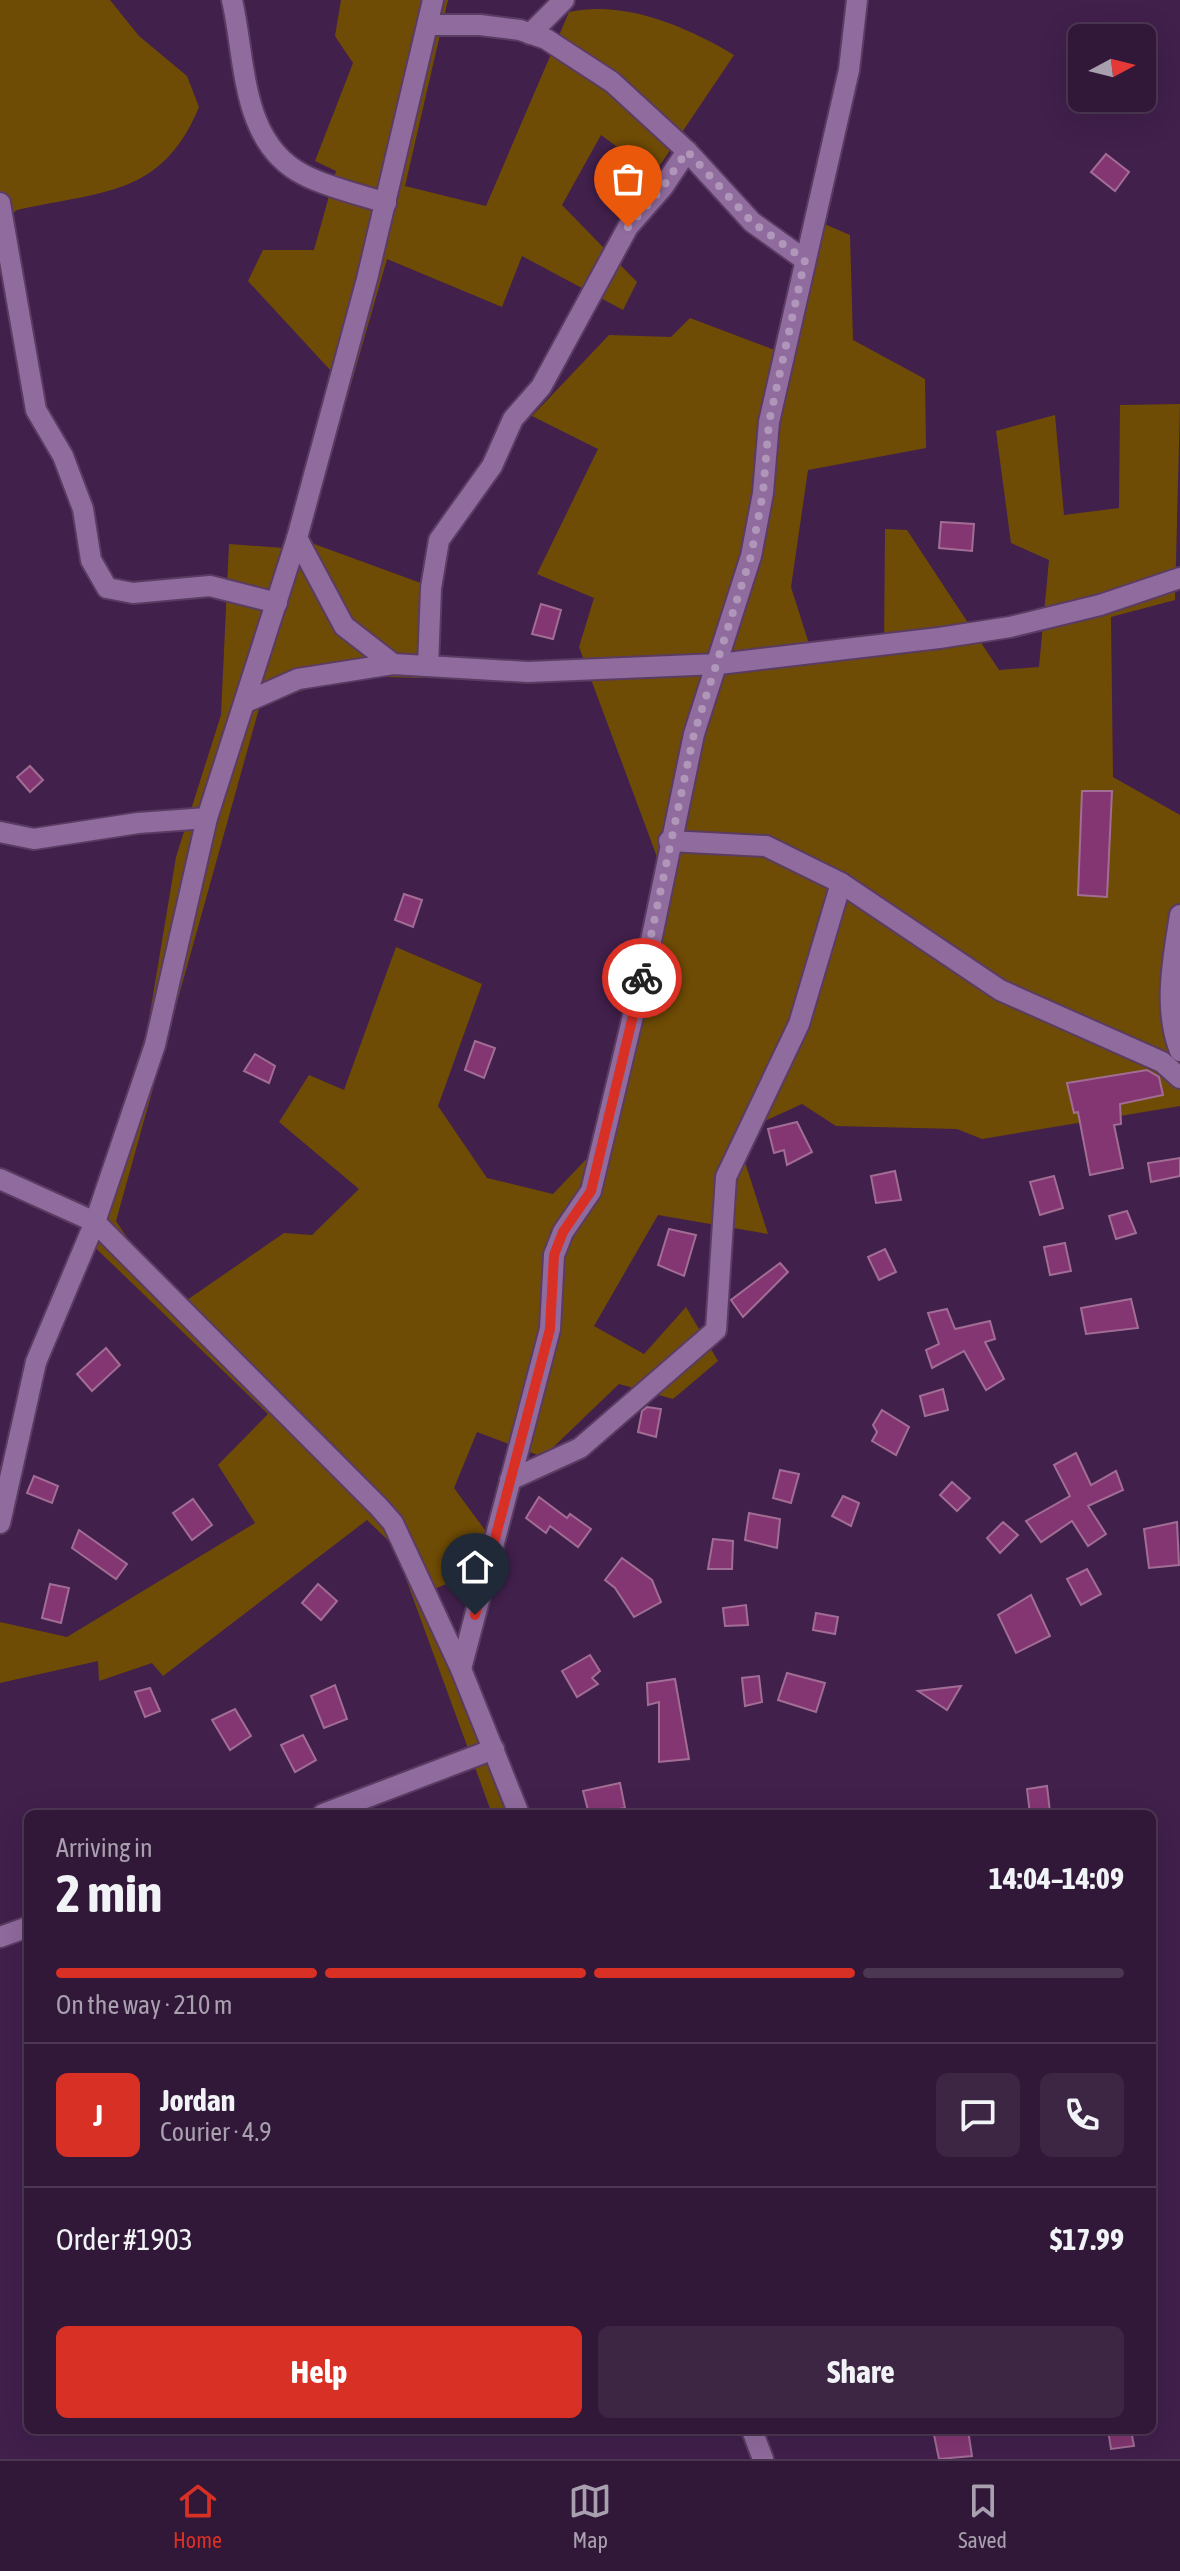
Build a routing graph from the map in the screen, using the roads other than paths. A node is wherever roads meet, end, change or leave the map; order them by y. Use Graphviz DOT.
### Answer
graph roads {
  1 [pos="232,0"];
  2 [pos="433,0"];
  3 [pos="564,0"];
  4 [pos="857,0"];
  5 [pos="428,25"];
  6 [pos="530,34"];
  7 [pos="687,151"];
  8 [pos="0,203"];
  9 [pos="386,203"];
  10 [pos="805,260"];
  11 [pos="297,538"];
  12 [pos="1180,578"];
  13 [pos="277,603"];
  14 [pos="393,664"];
  15 [pos="719,664"];
  16 [pos="428,666"];
  17 [pos="246,702"];
  18 [pos="207,818"];
  19 [pos="0,832"];
  20 [pos="669,841"];
  21 [pos="841,883"];
  22 [pos="1180,915"];
  23 [pos="1180,1051"];
  24 [pos="1180,1078"];
  25 [pos="0,1179"];
  26 [pos="95,1222"];
  27 [pos="510,1480"];
  28 [pos="0,1523"];
  29 [pos="461,1669"];
  30 [pos="494,1749"];
  31 [pos="334,1810"];
  32 [pos="517,1810"];
  33 [pos="24,1928"];
  34 [pos="0,1937"];
  35 [pos="754,2434"];
  36 [pos="763,2459"];
  1 -- 9 [label="street"];
  2 -- 5 [label="street"];
  3 -- 6 [label="street"];
  4 -- 10 [label="street"];
  5 -- 6 [label="street"];
  5 -- 9 [label="street"];
  6 -- 7 [label="street"];
  7 -- 10 [label="street"];
  7 -- 16 [label="street"];
  8 -- 13 [label="street"];
  9 -- 11 [label="street"];
  10 -- 15 [label="street"];
  11 -- 13 [label="street"];
  11 -- 14 [label="street"];
  12 -- 15 [label="street"];
  13 -- 17 [label="street"];
  14 -- 16 [label="street"];
  14 -- 17 [label="street"];
  15 -- 16 [label="street"];
  15 -- 20 [label="street"];
  17 -- 18 [label="street"];
  18 -- 19 [label="street"];
  18 -- 26 [label="street"];
  20 -- 21 [label="street"];
  20 -- 27 [label="street"];
  21 -- 24 [label="street"];
  21 -- 27 [label="street"];
  22 -- 23 [label="street"];
  25 -- 26 [label="street"];
  26 -- 28 [label="street"];
  26 -- 29 [label="street"];
  27 -- 29 [label="street"];
  29 -- 30 [label="street"];
  30 -- 31 [label="street"];
  30 -- 32 [label="street"];
  33 -- 34 [label="street"];
  35 -- 36 [label="street"];
}
